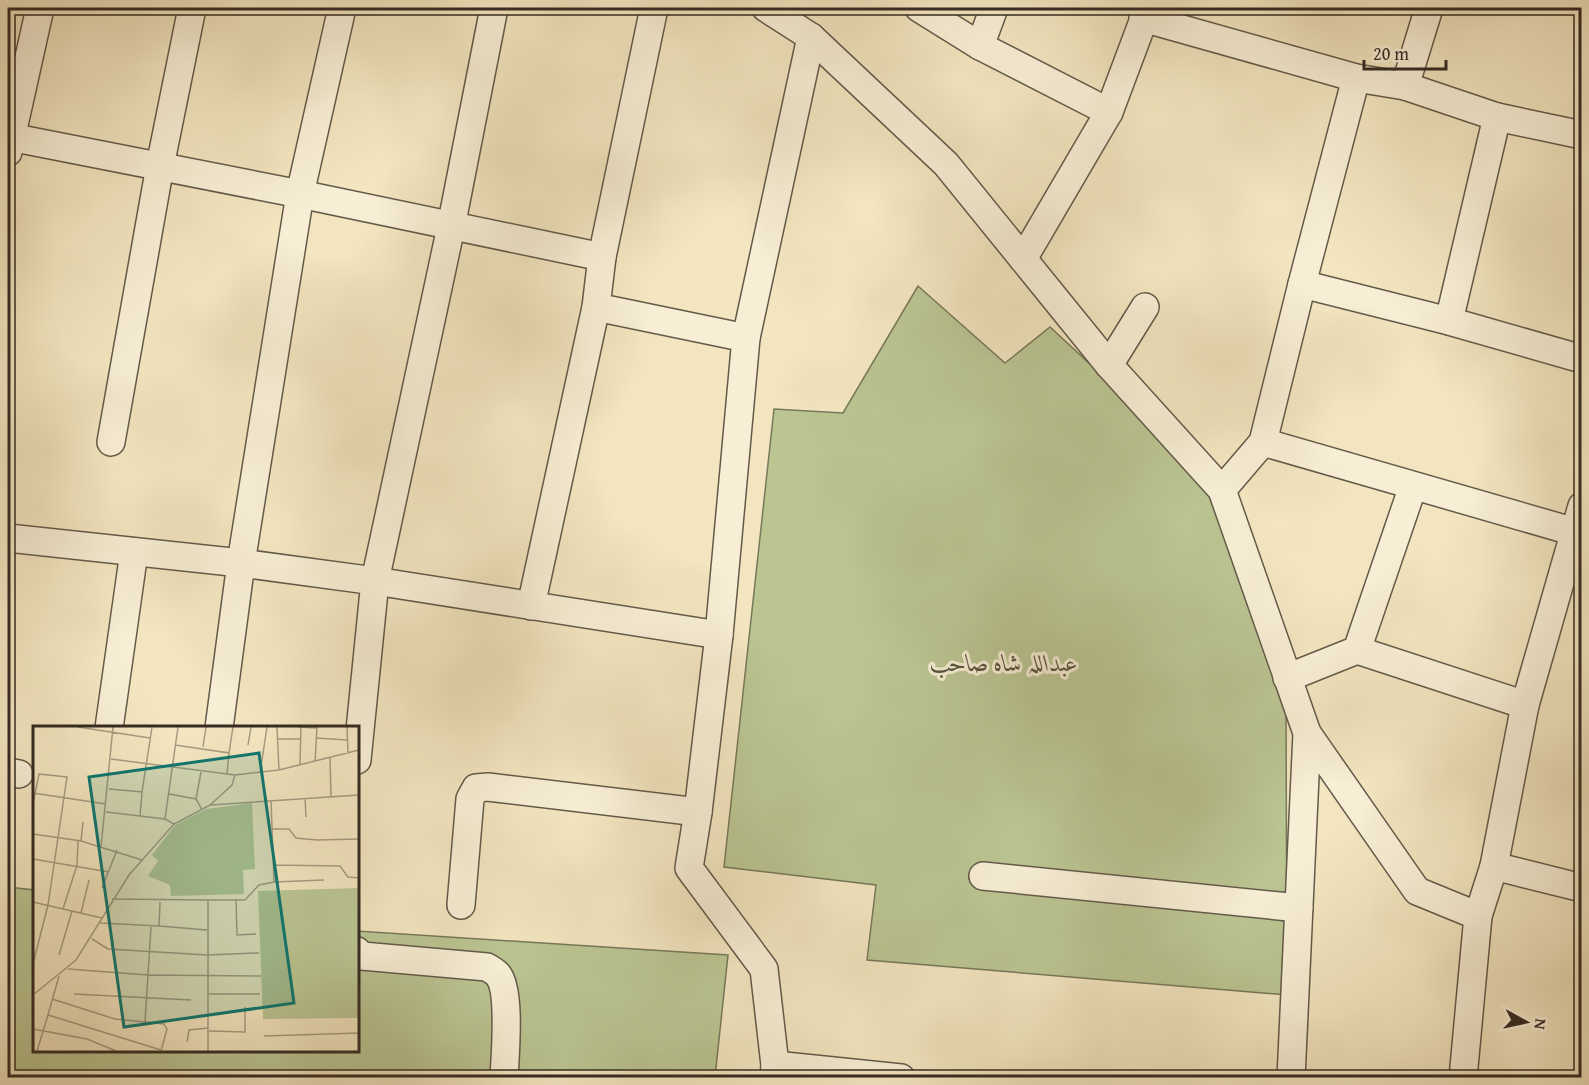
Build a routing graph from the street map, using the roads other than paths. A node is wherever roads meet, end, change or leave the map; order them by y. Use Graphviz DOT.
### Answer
graph roads {
  1 [pos="40,8"];
  2 [pos="192,8"];
  3 [pos="342,8"];
  4 [pos="494,8"];
  5 [pos="654,8"];
  6 [pos="766,8"];
  7 [pos="919,8"];
  8 [pos="994,8"];
  9 [pos="1429,8"];
  10 [pos="1146,13"];
  11 [pos="810,37"];
  12 [pos="980,46"];
  13 [pos="1356,78"];
  14 [pos="1405,86"];
  15 [pos="1109,112"];
  16 [pos="1497,117"];
  17 [pos="1581,135"];
  18 [pos="9,145"];
  19 [pos="160,166"];
  20 [pos="300,194"];
  21 [pos="451,227"];
  22 [pos="602,257"];
  23 [pos="1023,259"];
  24 [pos="1302,284"];
  25 [pos="596,307"];
  26 [pos="1145,307"];
  27 [pos="1449,321"];
  28 [pos="746,338"];
  29 [pos="1581,359"];
  30 [pos="1109,364"];
  31 [pos="111,442"];
  32 [pos="1263,442"];
  33 [pos="1413,486"];
  34 [pos="1222,490"];
  35 [pos="1581,506"];
  36 [pos="1578,533"];
  37 [pos="8,538"];
  38 [pos="134,552"];
  39 [pos="241,563"];
  40 [pos="375,581"];
  41 [pos="531,606"];
  42 [pos="719,635"];
  43 [pos="1358,650"];
  44 [pos="1287,678"];
  45 [pos="1525,705"];
  46 [pos="109,726"];
  47 [pos="219,726"];
  48 [pos="1307,733"];
  49 [pos="358,750"];
  50 [pos="698,813"];
  51 [pos="1494,866"];
  52 [pos="983,876"];
  53 [pos="1581,888"];
  54 [pos="461,905"];
  55 [pos="1299,908"];
  56 [pos="1478,916"];
  57 [pos="358,952"];
  58 [pos="774,1071"];
  59 [pos="1467,1076"];
  60 [pos="504,1077"];
  61 [pos="885,1077"];
  62 [pos="1291,1077"];
  1 -- 18 [label="street"];
  2 -- 19 [label="street"];
  3 -- 20 [label="street"];
  4 -- 21 [label="street"];
  5 -- 22 [label="street"];
  6 -- 11 [label="street"];
  7 -- 12 [label="street"];
  8 -- 12 [label="street"];
  9 -- 14 [label="street"];
  10 -- 13 [label="street"];
  10 -- 15 [label="street"];
  11 -- 23 [label="street"];
  11 -- 28 [label="street"];
  12 -- 15 [label="street"];
  13 -- 14 [label="street"];
  13 -- 24 [label="street"];
  14 -- 16 [label="street"];
  15 -- 23 [label="street"];
  16 -- 17 [label="street"];
  16 -- 27 [label="street"];
  18 -- 19 [label="street"];
  19 -- 20 [label="street"];
  19 -- 31 [label="street"];
  20 -- 21 [label="street"];
  20 -- 39 [label="street"];
  21 -- 22 [label="street"];
  21 -- 40 [label="street"];
  22 -- 25 [label="street"];
  23 -- 30 [label="street"];
  24 -- 27 [label="street"];
  24 -- 32 [label="street"];
  25 -- 28 [label="street"];
  25 -- 41 [label="street"];
  26 -- 30 [label="street"];
  27 -- 29 [label="street"];
  28 -- 42 [label="street"];
  30 -- 34 [label="street"];
  32 -- 33 [label="street"];
  32 -- 34 [label="street"];
  33 -- 36 [label="street"];
  33 -- 43 [label="street"];
  34 -- 44 [label="street"];
  35 -- 36 [label="street"];
  36 -- 45 [label="street"];
  37 -- 38 [label="street"];
  38 -- 39 [label="street"];
  38 -- 46 [label="street"];
  39 -- 40 [label="street"];
  39 -- 47 [label="street"];
  40 -- 41 [label="street"];
  40 -- 49 [label="street"];
  41 -- 42 [label="street"];
  42 -- 50 [label="street"];
  43 -- 44 [label="street"];
  43 -- 45 [label="street"];
  44 -- 48 [label="street"];
  45 -- 51 [label="street"];
  48 -- 55 [label="street"];
  48 -- 56 [label="street"];
  50 -- 54 [label="street"];
  50 -- 58 [label="street"];
  51 -- 53 [label="street"];
  51 -- 56 [label="street"];
  52 -- 55 [label="street"];
  55 -- 62 [label="street"];
  56 -- 59 [label="street"];
  57 -- 60 [label="street"];
  58 -- 61 [label="street"];
}
